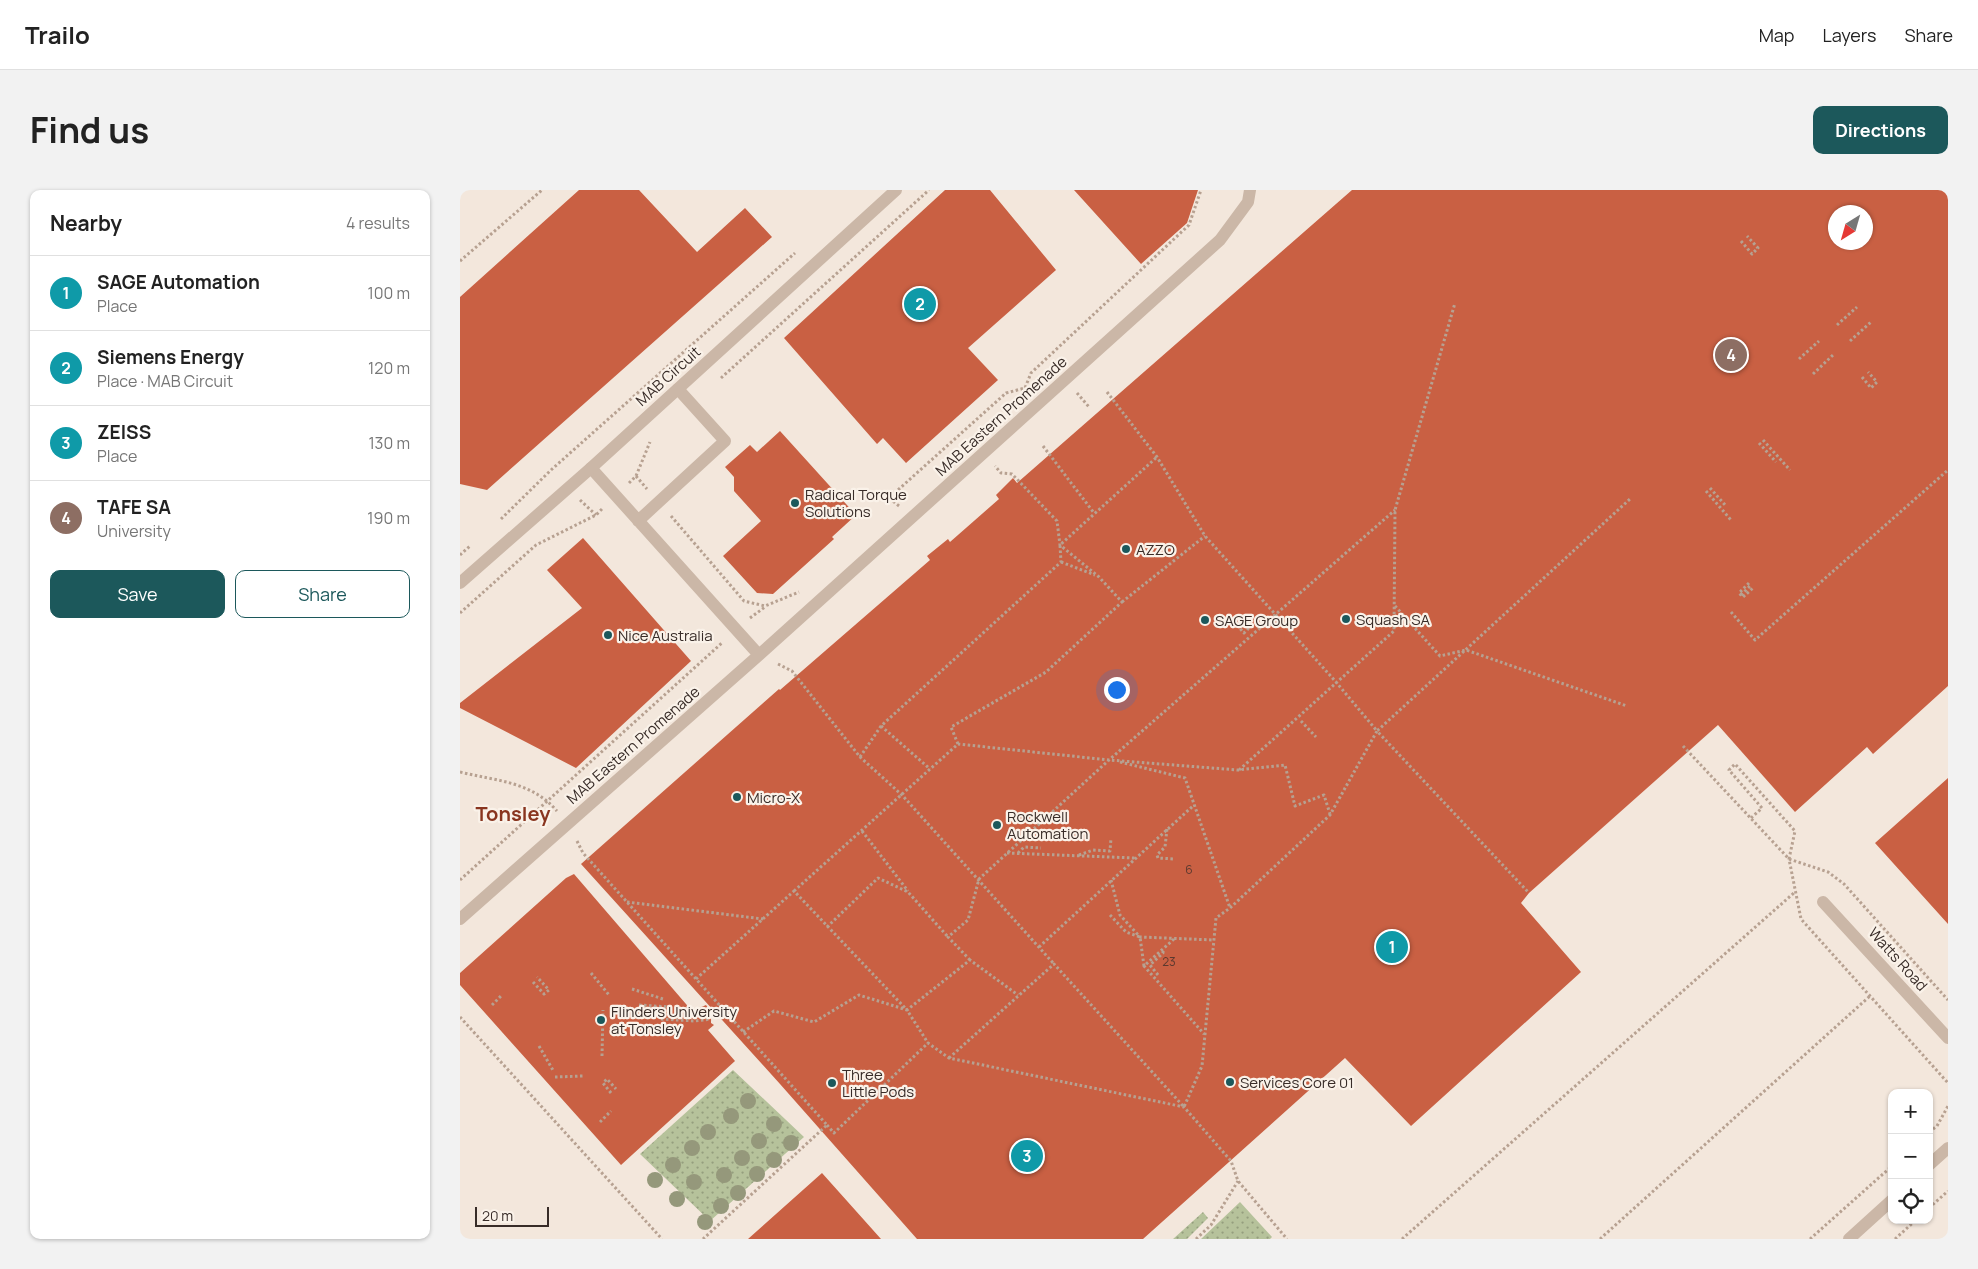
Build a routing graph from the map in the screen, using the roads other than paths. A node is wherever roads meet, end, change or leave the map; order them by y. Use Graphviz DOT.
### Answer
graph roads {
  1 [pos="896,190"];
  2 [pos="1250,190"];
  3 [pos="678,389"];
  4 [pos="591,468"];
  5 [pos="638,520"];
  6 [pos="460,583"];
  7 [pos="759,655"];
  8 [pos="1823,902"];
  9 [pos="460,919"];
  10 [pos="1948,1038"];
  11 [pos="1948,1148"];
  12 [pos="1933,1161"];
  13 [pos="1888,1204"];
  14 [pos="1849,1239"];
  1 -- 3 [label="street, MAB Circuit"];
  2 -- 7 [label="street, MAB Eastern Promenade"];
  3 -- 4 [label="street, MAB Circuit"];
  3 -- 5 [label="street"];
  4 -- 5 [label="street"];
  4 -- 6 [label="street, MAB Circuit"];
  5 -- 7 [label="street"];
  7 -- 9 [label="street, MAB Eastern Promenade"];
  8 -- 10 [label="street, Watts Road"];
  11 -- 12 [label="street"];
  13 -- 14 [label="street"];
}
